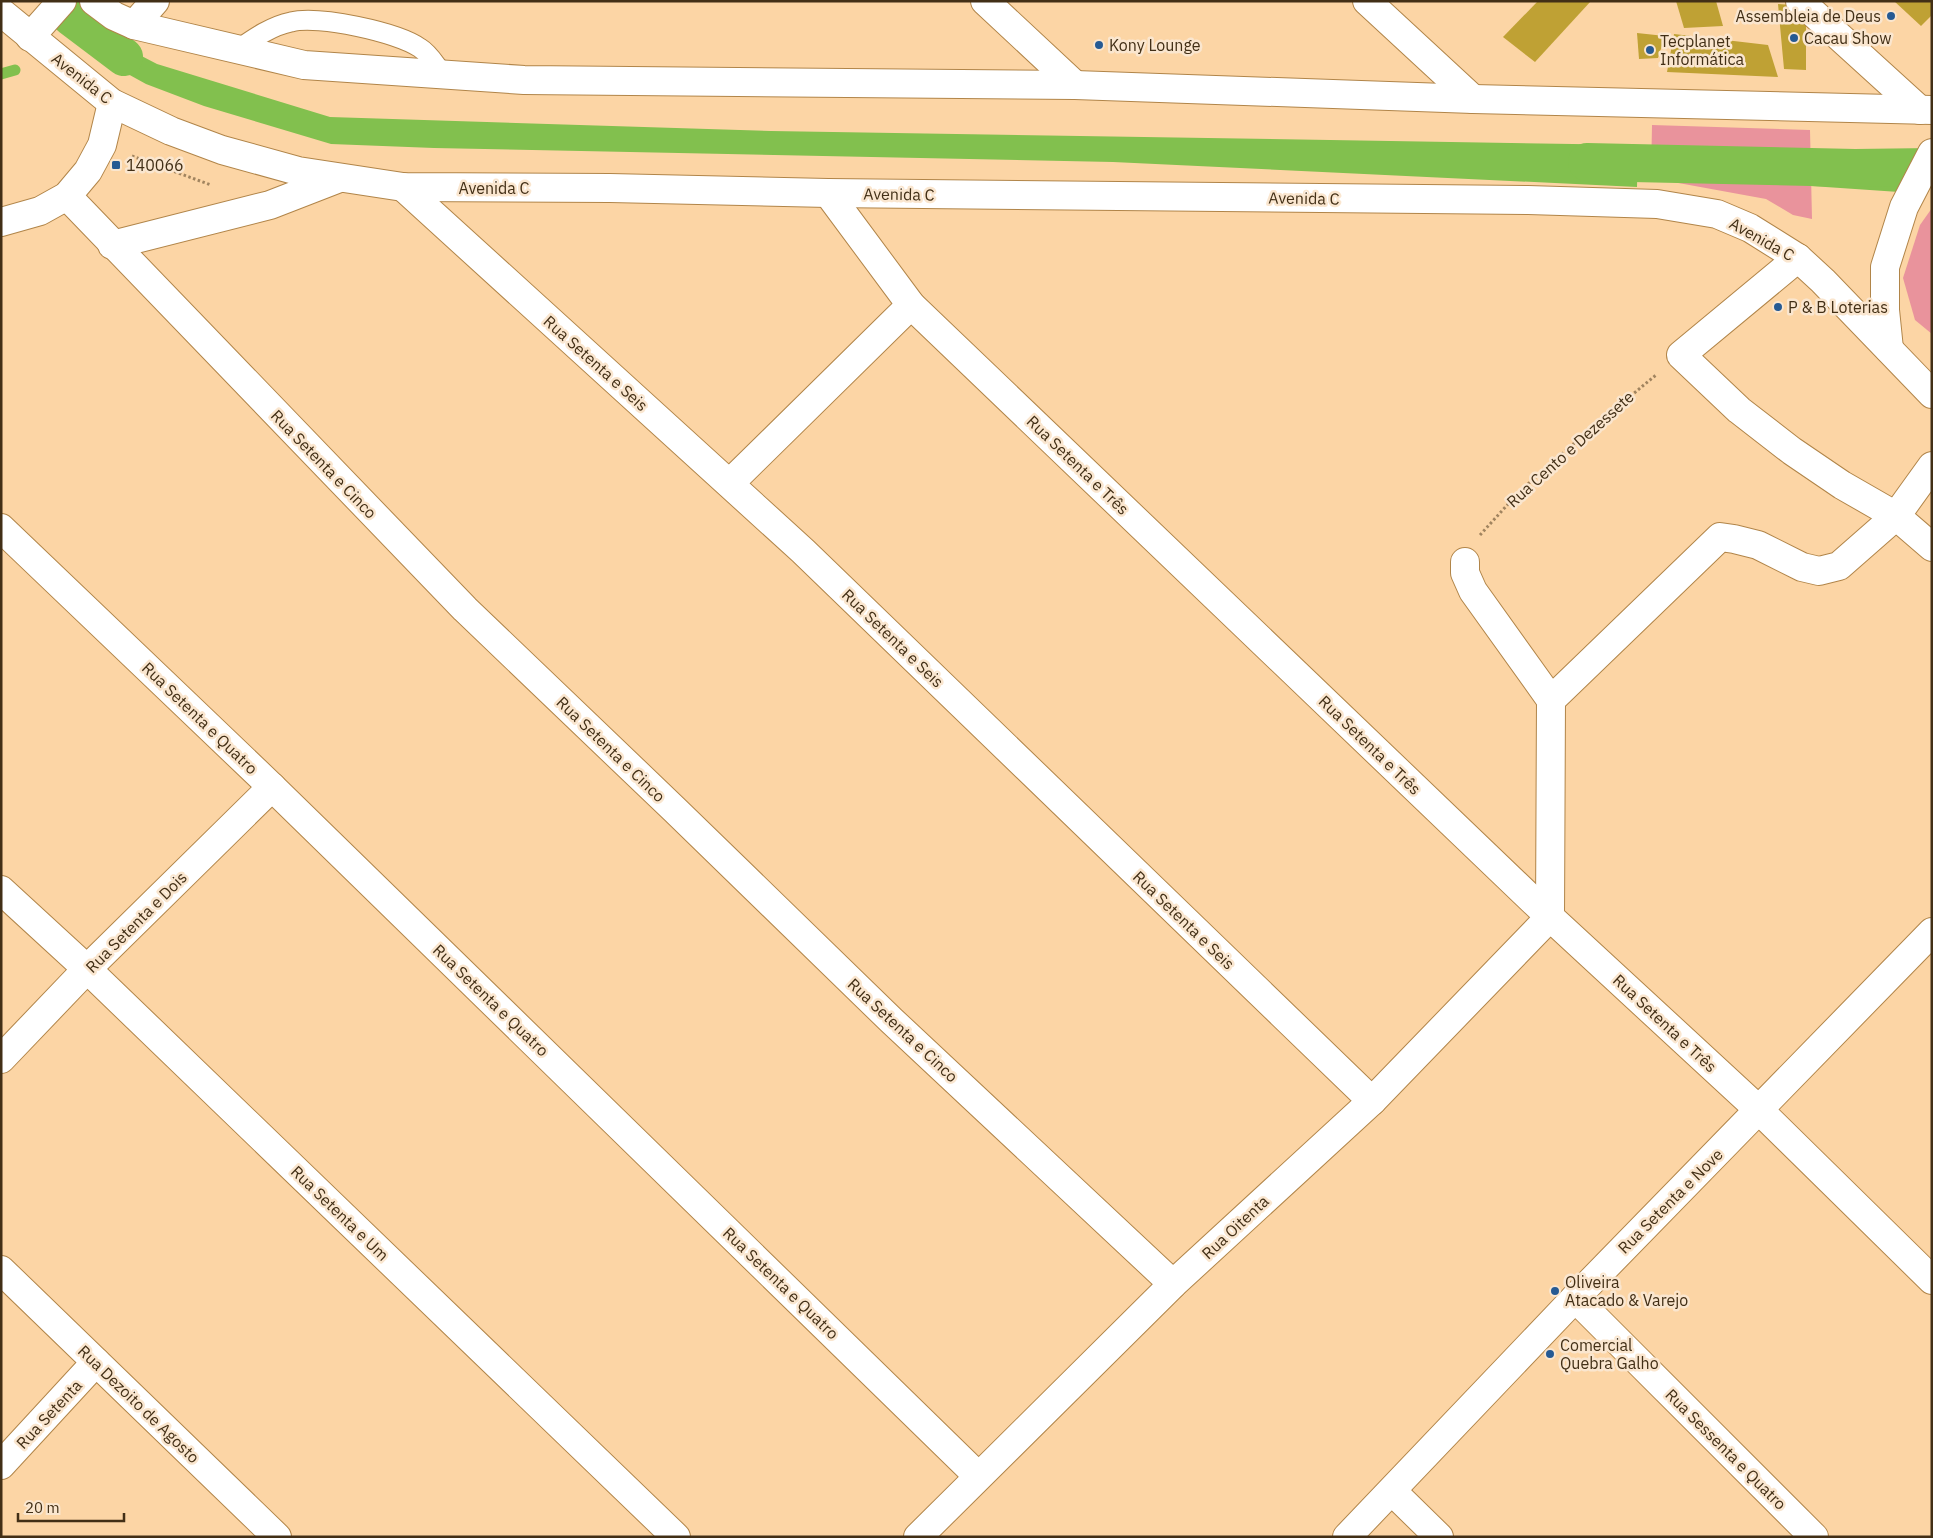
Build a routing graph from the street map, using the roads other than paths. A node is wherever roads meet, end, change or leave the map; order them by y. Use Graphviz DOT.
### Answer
graph roads {
  1 [pos="62,1"];
  2 [pos="94,1"];
  3 [pos="155,1"];
  4 [pos="985,1"];
  5 [pos="1367,1"];
  6 [pos="1800,1"];
  7 [pos="1,12"];
  8 [pos="134,24"];
  9 [pos="30,37"];
  10 [pos="236,50"];
  11 [pos="442,74"];
  12 [pos="1075,85"];
  13 [pos="1473,99"];
  14 [pos="112,103"];
  15 [pos="1926,110"];
  16 [pos="1930,155"];
  17 [pos="337,179"];
  18 [pos="403,188"];
  19 [pos="828,193"];
  20 [pos="67,196"];
  21 [pos="1,222"];
  22 [pos="112,245"];
  23 [pos="1798,258"];
  24 [pos="910,305"];
  25 [pos="1889,349"];
  26 [pos="1932,394"];
  27 [pos="1932,466"];
  28 [pos="730,483"];
  29 [pos="1896,516"];
  30 [pos="1,528"];
  31 [pos="1932,547"];
  32 [pos="1465,562"];
  33 [pos="1551,700"];
  34 [pos="272,787"];
  35 [pos="1,890"];
  36 [pos="1550,917"];
  37 [pos="1932,932"];
  38 [pos="87,969"];
  39 [pos="1,1059"];
  40 [pos="1372,1101"];
  41 [pos="1759,1110"];
  42 [pos="1,1270"];
  43 [pos="1932,1280"];
  44 [pos="1173,1284"];
  45 [pos="1575,1298"];
  46 [pos="96,1362"];
  47 [pos="1,1465"];
  48 [pos="978,1476"];
  49 [pos="1392,1491"];
  50 [pos="277,1537"];
  51 [pos="676,1537"];
  52 [pos="918,1537"];
  53 [pos="1348,1537"];
  54 [pos="1439,1537"];
  55 [pos="1814,1537"];
  1 -- 9 [label="street"];
  2 -- 8 [label="street"];
  3 -- 8 [label="street"];
  4 -- 12 [label="street"];
  5 -- 13 [label="street"];
  6 -- 15 [label="street"];
  7 -- 9 [label="street, Avenida C"];
  8 -- 10 [label="street"];
  9 -- 14 [label="street, Avenida C"];
  10 -- 11 [label="street"];
  10 -- 11 [label="lane"];
  11 -- 12 [label="street"];
  12 -- 13 [label="street"];
  13 -- 15 [label="street"];
  14 -- 17 [label="street, Avenida C"];
  14 -- 20 [label="street"];
  16 -- 25 [label="street"];
  17 -- 18 [label="street, Avenida C"];
  17 -- 22 [label="street"];
  18 -- 19 [label="street, Avenida C"];
  18 -- 28 [label="street, Rua Setenta e Seis"];
  19 -- 23 [label="street, Avenida C"];
  19 -- 24 [label="street, Rua Setenta e Três"];
  20 -- 21 [label="street"];
  20 -- 22 [label="street, Rua Setenta e Cinco"];
  22 -- 44 [label="street, Rua Setenta e Cinco"];
  23 -- 25 [label="street, Avenida C"];
  23 -- 29 [label="street"];
  24 -- 28 [label="street"];
  24 -- 36 [label="street, Rua Setenta e Três"];
  25 -- 26 [label="street, Avenida C"];
  27 -- 29 [label="street"];
  28 -- 40 [label="street, Rua Setenta e Seis"];
  29 -- 31 [label="street"];
  29 -- 33 [label="street"];
  30 -- 34 [label="street, Rua Setenta e Quatro"];
  32 -- 33 [label="street"];
  33 -- 36 [label="street"];
  34 -- 38 [label="street, Rua Setenta e Dois"];
  34 -- 48 [label="street, Rua Setenta e Quatro"];
  35 -- 38 [label="street, Rua Setenta e Um"];
  36 -- 40 [label="street, Rua Oitenta"];
  36 -- 41 [label="street, Rua Setenta e Três"];
  37 -- 41 [label="street, Rua Setenta e Nove"];
  38 -- 39 [label="street, Rua Setenta e Dois"];
  38 -- 51 [label="street, Rua Setenta e Um"];
  40 -- 44 [label="street, Rua Oitenta"];
  41 -- 43 [label="street, Rua Setenta e Três"];
  41 -- 45 [label="street, Rua Setenta e Nove"];
  42 -- 46 [label="street, Rua Dezoito de Agosto"];
  44 -- 48 [label="street, Rua Oitenta"];
  45 -- 49 [label="street, Rua Setenta e Nove"];
  45 -- 55 [label="street, Rua Sessenta e Quatro"];
  46 -- 47 [label="street, Rua Setenta"];
  46 -- 50 [label="street, Rua Dezoito de Agosto"];
  48 -- 52 [label="street, Rua Oitenta"];
  49 -- 53 [label="street, Rua Setenta e Nove"];
  49 -- 54 [label="street"];
}
